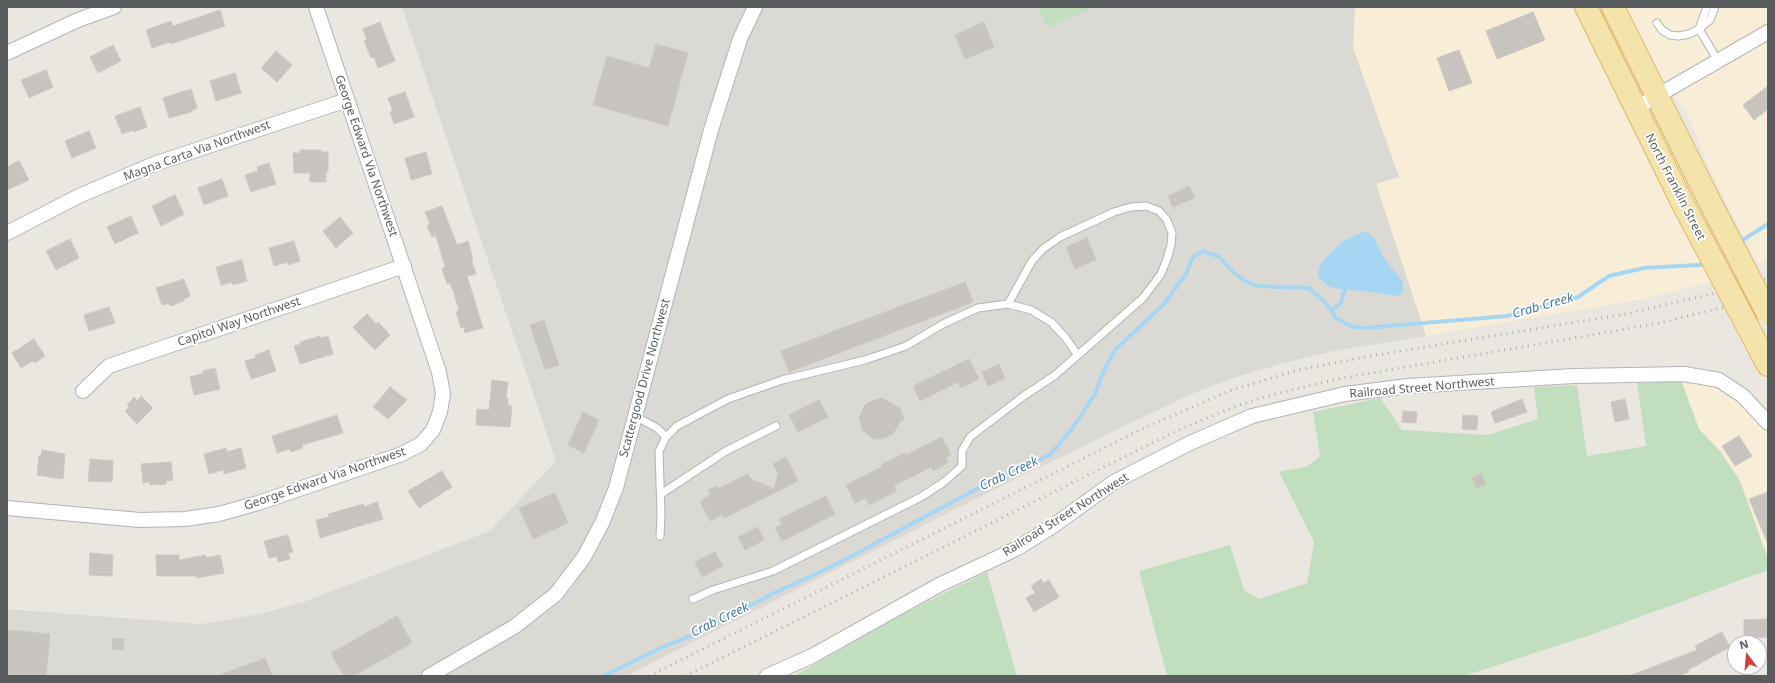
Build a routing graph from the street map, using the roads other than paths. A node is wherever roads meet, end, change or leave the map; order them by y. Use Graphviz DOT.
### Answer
graph roads {
  1 [pos="114,7"];
  2 [pos="316,7"];
  3 [pos="755,7"];
  4 [pos="1586,7"];
  5 [pos="1613,7"];
  6 [pos="1707,7"];
  7 [pos="1715,7"];
  8 [pos="1657,23"];
  9 [pos="1699,29"];
  10 [pos="1768,32"];
  11 [pos="7,53"];
  12 [pos="1718,61"];
  13 [pos="1657,96"];
  14 [pos="347,100"];
  15 [pos="1636,108"];
  16 [pos="7,232"];
  17 [pos="404,266"];
  18 [pos="1008,304"];
  19 [pos="1768,314"];
  20 [pos="1077,354"];
  21 [pos="1764,358"];
  22 [pos="83,391"];
  23 [pos="635,416"];
  24 [pos="1768,423"];
  25 [pos="776,426"];
  26 [pos="666,437"];
  27 [pos="661,494"];
  28 [pos="7,508"];
  29 [pos="660,536"];
  30 [pos="693,599"];
  31 [pos="429,676"];
  32 [pos="767,676"];
  1 -- 11 [label="street"];
  2 -- 14 [label="street, George Edward Via Northwest"];
  3 -- 23 [label="street, Scattergood Drive Northwest"];
  4 -- 15 [label="main road, North Franklin Street"];
  5 -- 13 [label="main road, North Franklin Street"];
  6 -- 9 [label="lane"];
  7 -- 9 [label="lane"];
  8 -- 9 [label="lane"];
  9 -- 12 [label="lane"];
  10 -- 12 [label="street"];
  12 -- 13 [label="street"];
  13 -- 15 [label="street"];
  13 -- 19 [label="main road, North Franklin Street, bridge"];
  14 -- 16 [label="street, Magna Carta Via Northwest"];
  14 -- 17 [label="street, George Edward Via Northwest"];
  15 -- 21 [label="main road, North Franklin Street, bridge"];
  17 -- 22 [label="street, Capitol Way Northwest"];
  17 -- 28 [label="street, George Edward Via Northwest"];
  18 -- 20 [label="lane"];
  18 -- 20 [label="lane"];
  18 -- 26 [label="lane"];
  20 -- 30 [label="lane"];
  23 -- 26 [label="lane"];
  23 -- 31 [label="street, Scattergood Drive Northwest"];
  24 -- 32 [label="street, Railroad Street Northwest"];
  25 -- 27 [label="lane"];
  26 -- 27 [label="lane"];
  27 -- 29 [label="lane"];
}
